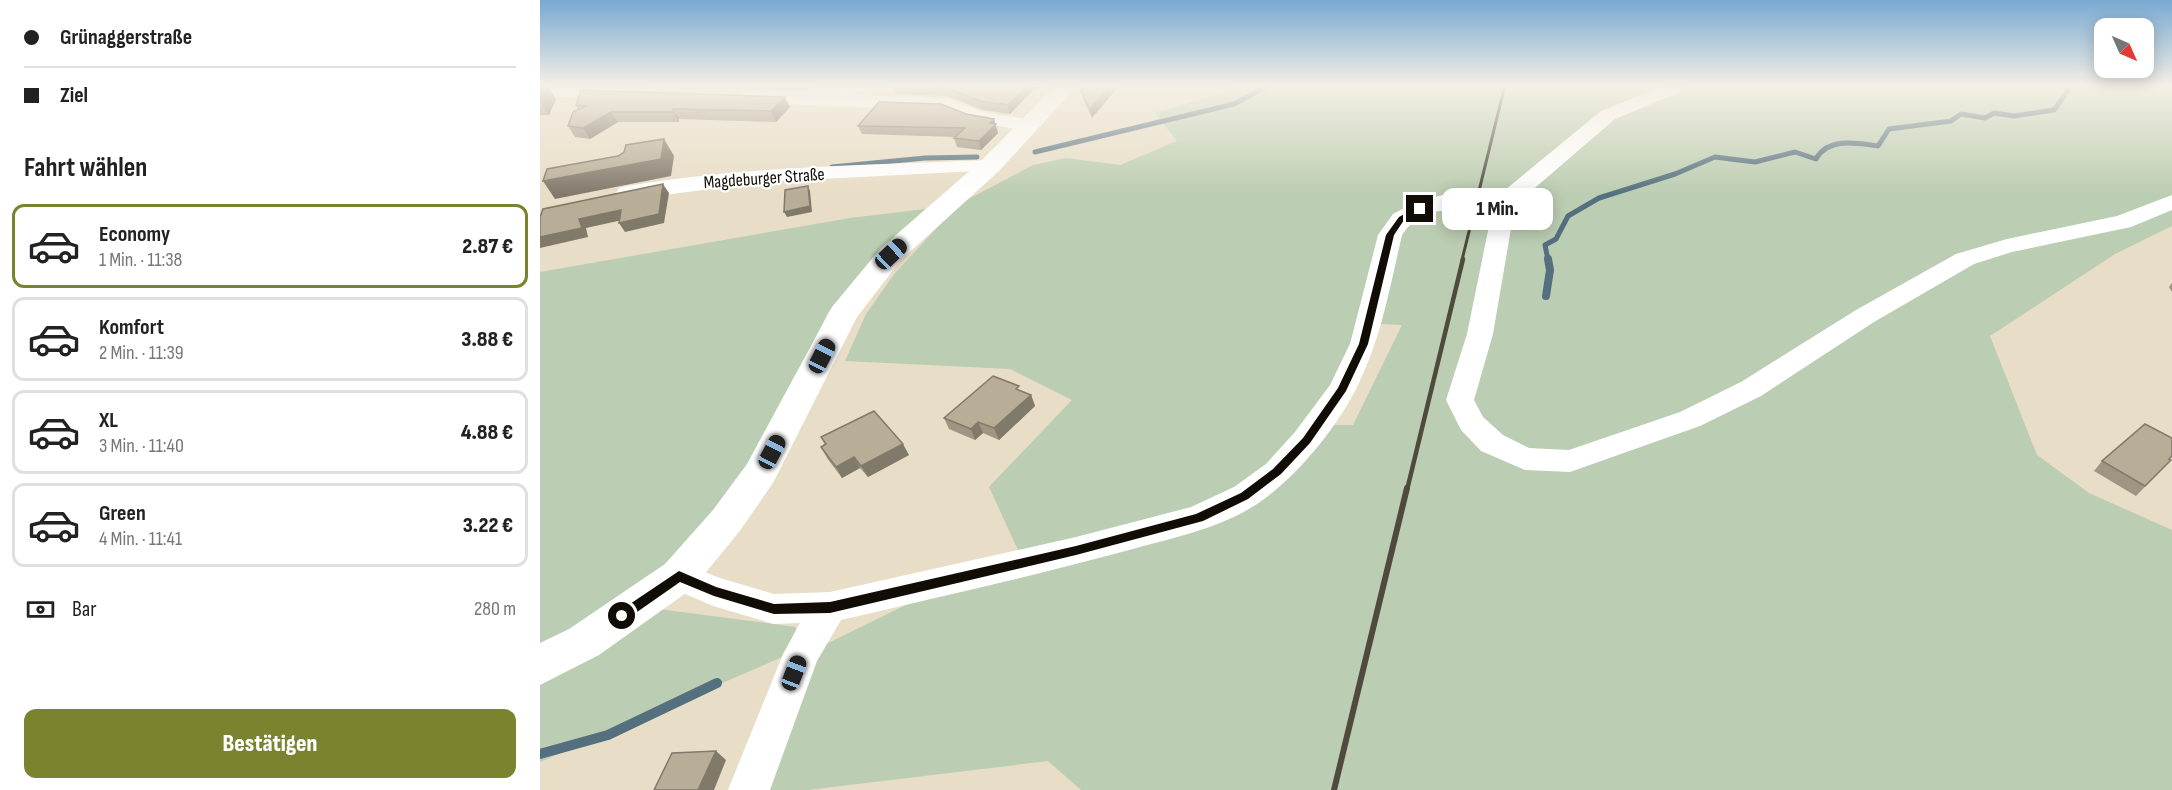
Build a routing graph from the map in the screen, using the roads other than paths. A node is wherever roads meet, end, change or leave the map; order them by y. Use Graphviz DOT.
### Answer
graph roads {
  1 [pos="1007,122"];
  2 [pos="1030,122"];
  3 [pos="1600,122"];
  4 [pos="1027,125"];
  5 [pos="990,166"];
  6 [pos="609,197"];
  7 [pos="2172,202"];
  8 [pos="1503,211"];
  9 [pos="679,576"];
  10 [pos="830,607"];
  11 [pos="540,665"];
  12 [pos="749,790"];
  1 -- 4 [label="street"];
  2 -- 4 [label="street"];
  3 -- 8 [label="street"];
  4 -- 5 [label="street"];
  5 -- 6 [label="street, Magdeburger Straße"];
  5 -- 9 [label="street"];
  7 -- 8 [label="street"];
  8 -- 10 [label="street"];
  9 -- 10 [label="street"];
  9 -- 11 [label="street"];
  10 -- 12 [label="street"];
}
